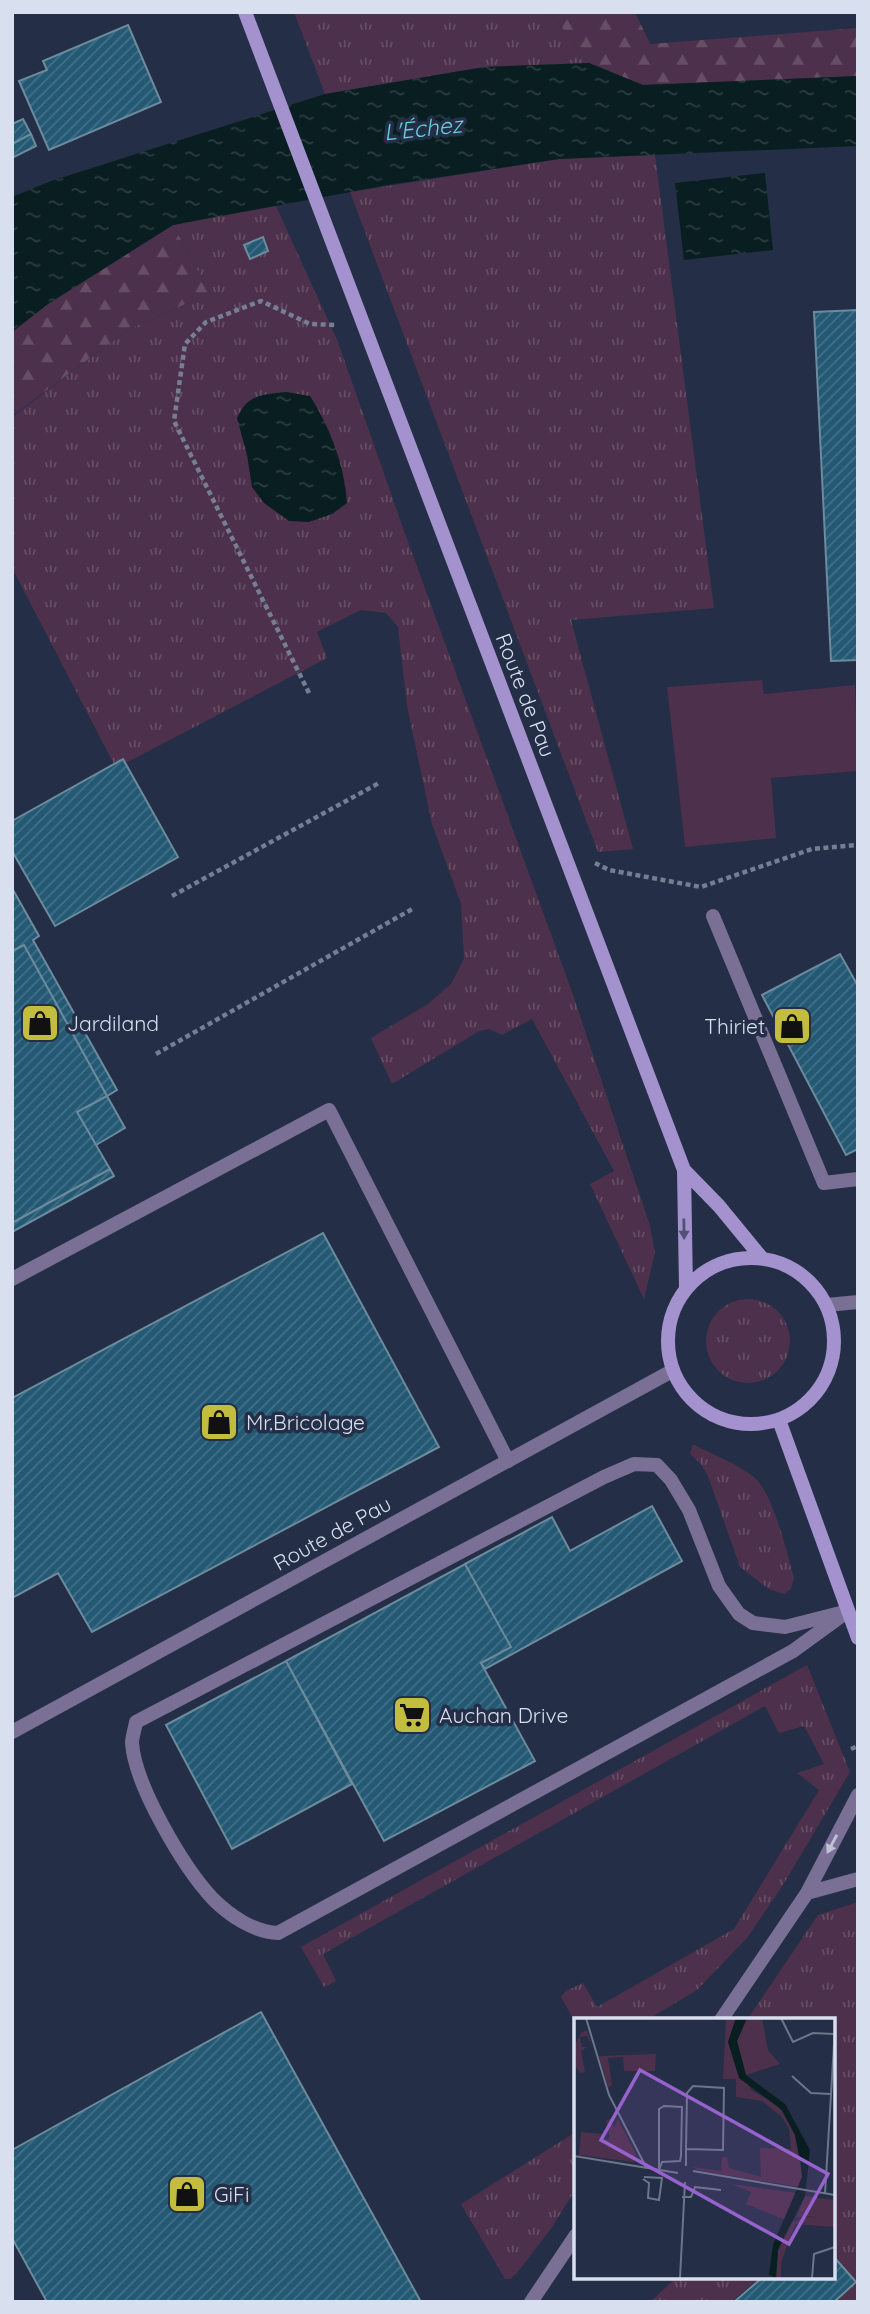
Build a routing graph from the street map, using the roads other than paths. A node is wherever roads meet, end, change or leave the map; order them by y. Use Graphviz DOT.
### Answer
graph roads {
  1 [pos="245,12"];
  2 [pos="713,916"];
  3 [pos="684,1170"];
  4 [pos="858,1179"];
  5 [pos="761,1257"];
  6 [pos="12,1279"];
  7 [pos="686,1287"];
  8 [pos="858,1302"];
  9 [pos="827,1305"];
  10 [pos="672,1371"];
  11 [pos="779,1420"];
  12 [pos="508,1461"];
  13 [pos="848,1611"];
  14 [pos="858,1638"];
  15 [pos="12,1732"];
  16 [pos="858,1795"];
  17 [pos="858,1879"];
  18 [pos="807,1893"];
  19 [pos="722,2018"];
  20 [pos="574,2238"];
  21 [pos="531,2302"];
  1 -- 3 [label="main road, Route de Pau"];
  2 -- 4 [label="street"];
  3 -- 5 [label="main road, Route de Pau"];
  3 -- 7 [label="main road, Route de Pau, one-way"];
  5 -- 7 [label="main road, Route de Pau"];
  5 -- 9 [label="main road, Route de Pau"];
  6 -- 12 [label="street"];
  7 -- 10 [label="main road, Route de Pau"];
  8 -- 9 [label="street"];
  9 -- 11 [label="main road, Route de Pau"];
  10 -- 11 [label="main road, Route de Pau"];
  10 -- 12 [label="street, Route de Pau"];
  11 -- 13 [label="main road"];
  12 -- 15 [label="street, Route de Pau"];
  13 -- 13 [label="street"];
  13 -- 14 [label="main road"];
  16 -- 18 [label="street, one-way"];
  17 -- 18 [label="street"];
  18 -- 19 [label="street"];
  20 -- 21 [label="street"];
}
